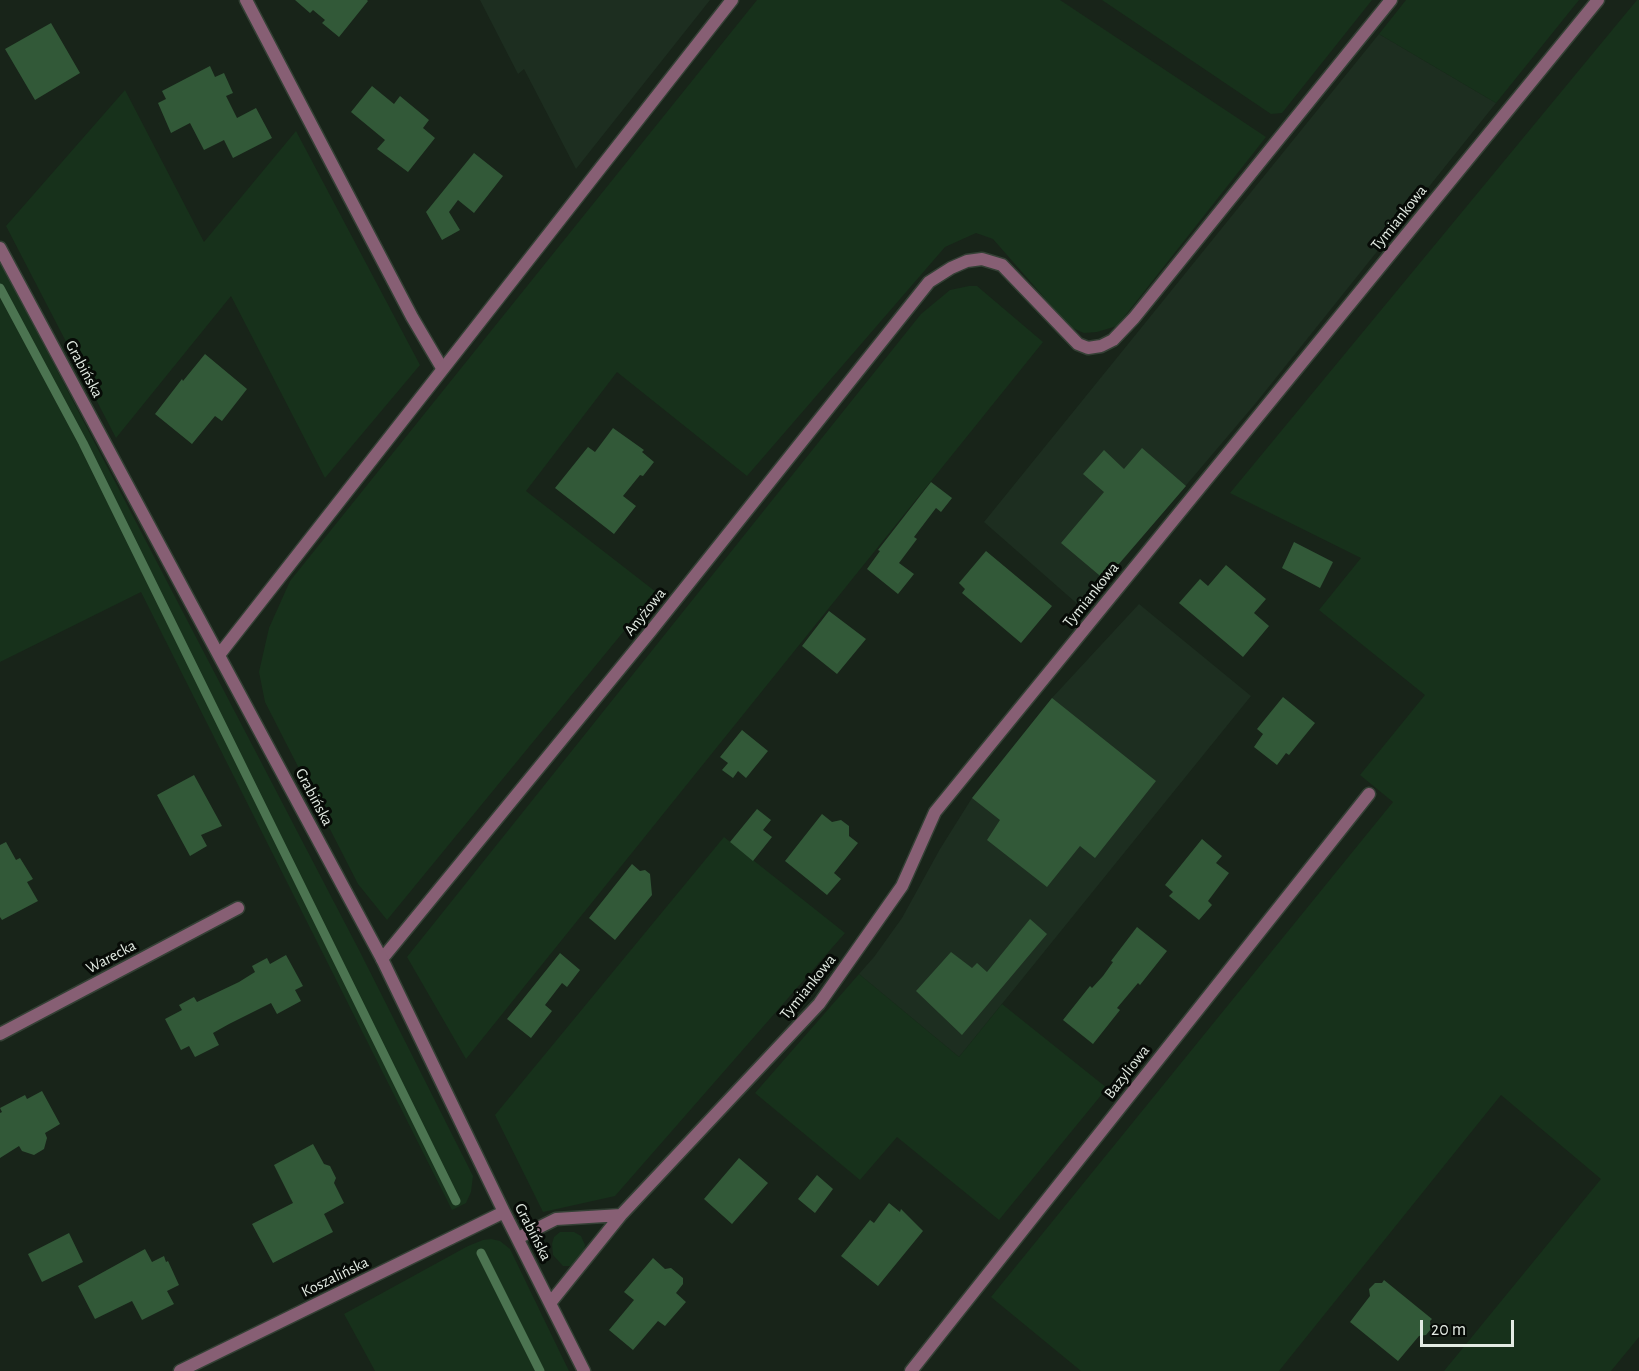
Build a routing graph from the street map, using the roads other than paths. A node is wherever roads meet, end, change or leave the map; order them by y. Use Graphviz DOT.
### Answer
graph roads {
  1 [pos="246,0"];
  2 [pos="732,0"];
  3 [pos="1391,0"];
  4 [pos="1598,0"];
  5 [pos="0,248"];
  6 [pos="442,368"];
  7 [pos="219,655"];
  8 [pos="1369,794"];
  9 [pos="238,908"];
  10 [pos="382,959"];
  11 [pos="0,1034"];
  12 [pos="504,1212"];
  13 [pos="621,1215"];
  14 [pos="518,1238"];
  15 [pos="551,1302"];
  16 [pos="180,1371"];
  17 [pos="584,1371"];
  18 [pos="910,1371"];
  1 -- 6 [label="street"];
  2 -- 6 [label="street"];
  3 -- 10 [label="street, Anyżowa"];
  4 -- 13 [label="street, Tymiankowa"];
  5 -- 7 [label="street, Grabińska"];
  6 -- 7 [label="street"];
  7 -- 10 [label="street, Grabińska"];
  8 -- 18 [label="street, Bazyliowa"];
  9 -- 11 [label="street, Warecka"];
  10 -- 12 [label="street, Grabińska"];
  12 -- 14 [label="street, Grabińska"];
  12 -- 16 [label="street, Koszalińska"];
  13 -- 14 [label="street"];
  13 -- 15 [label="street, Tymiankowa"];
  14 -- 15 [label="street, Grabińska"];
  15 -- 17 [label="street, Grabińska"];
}
